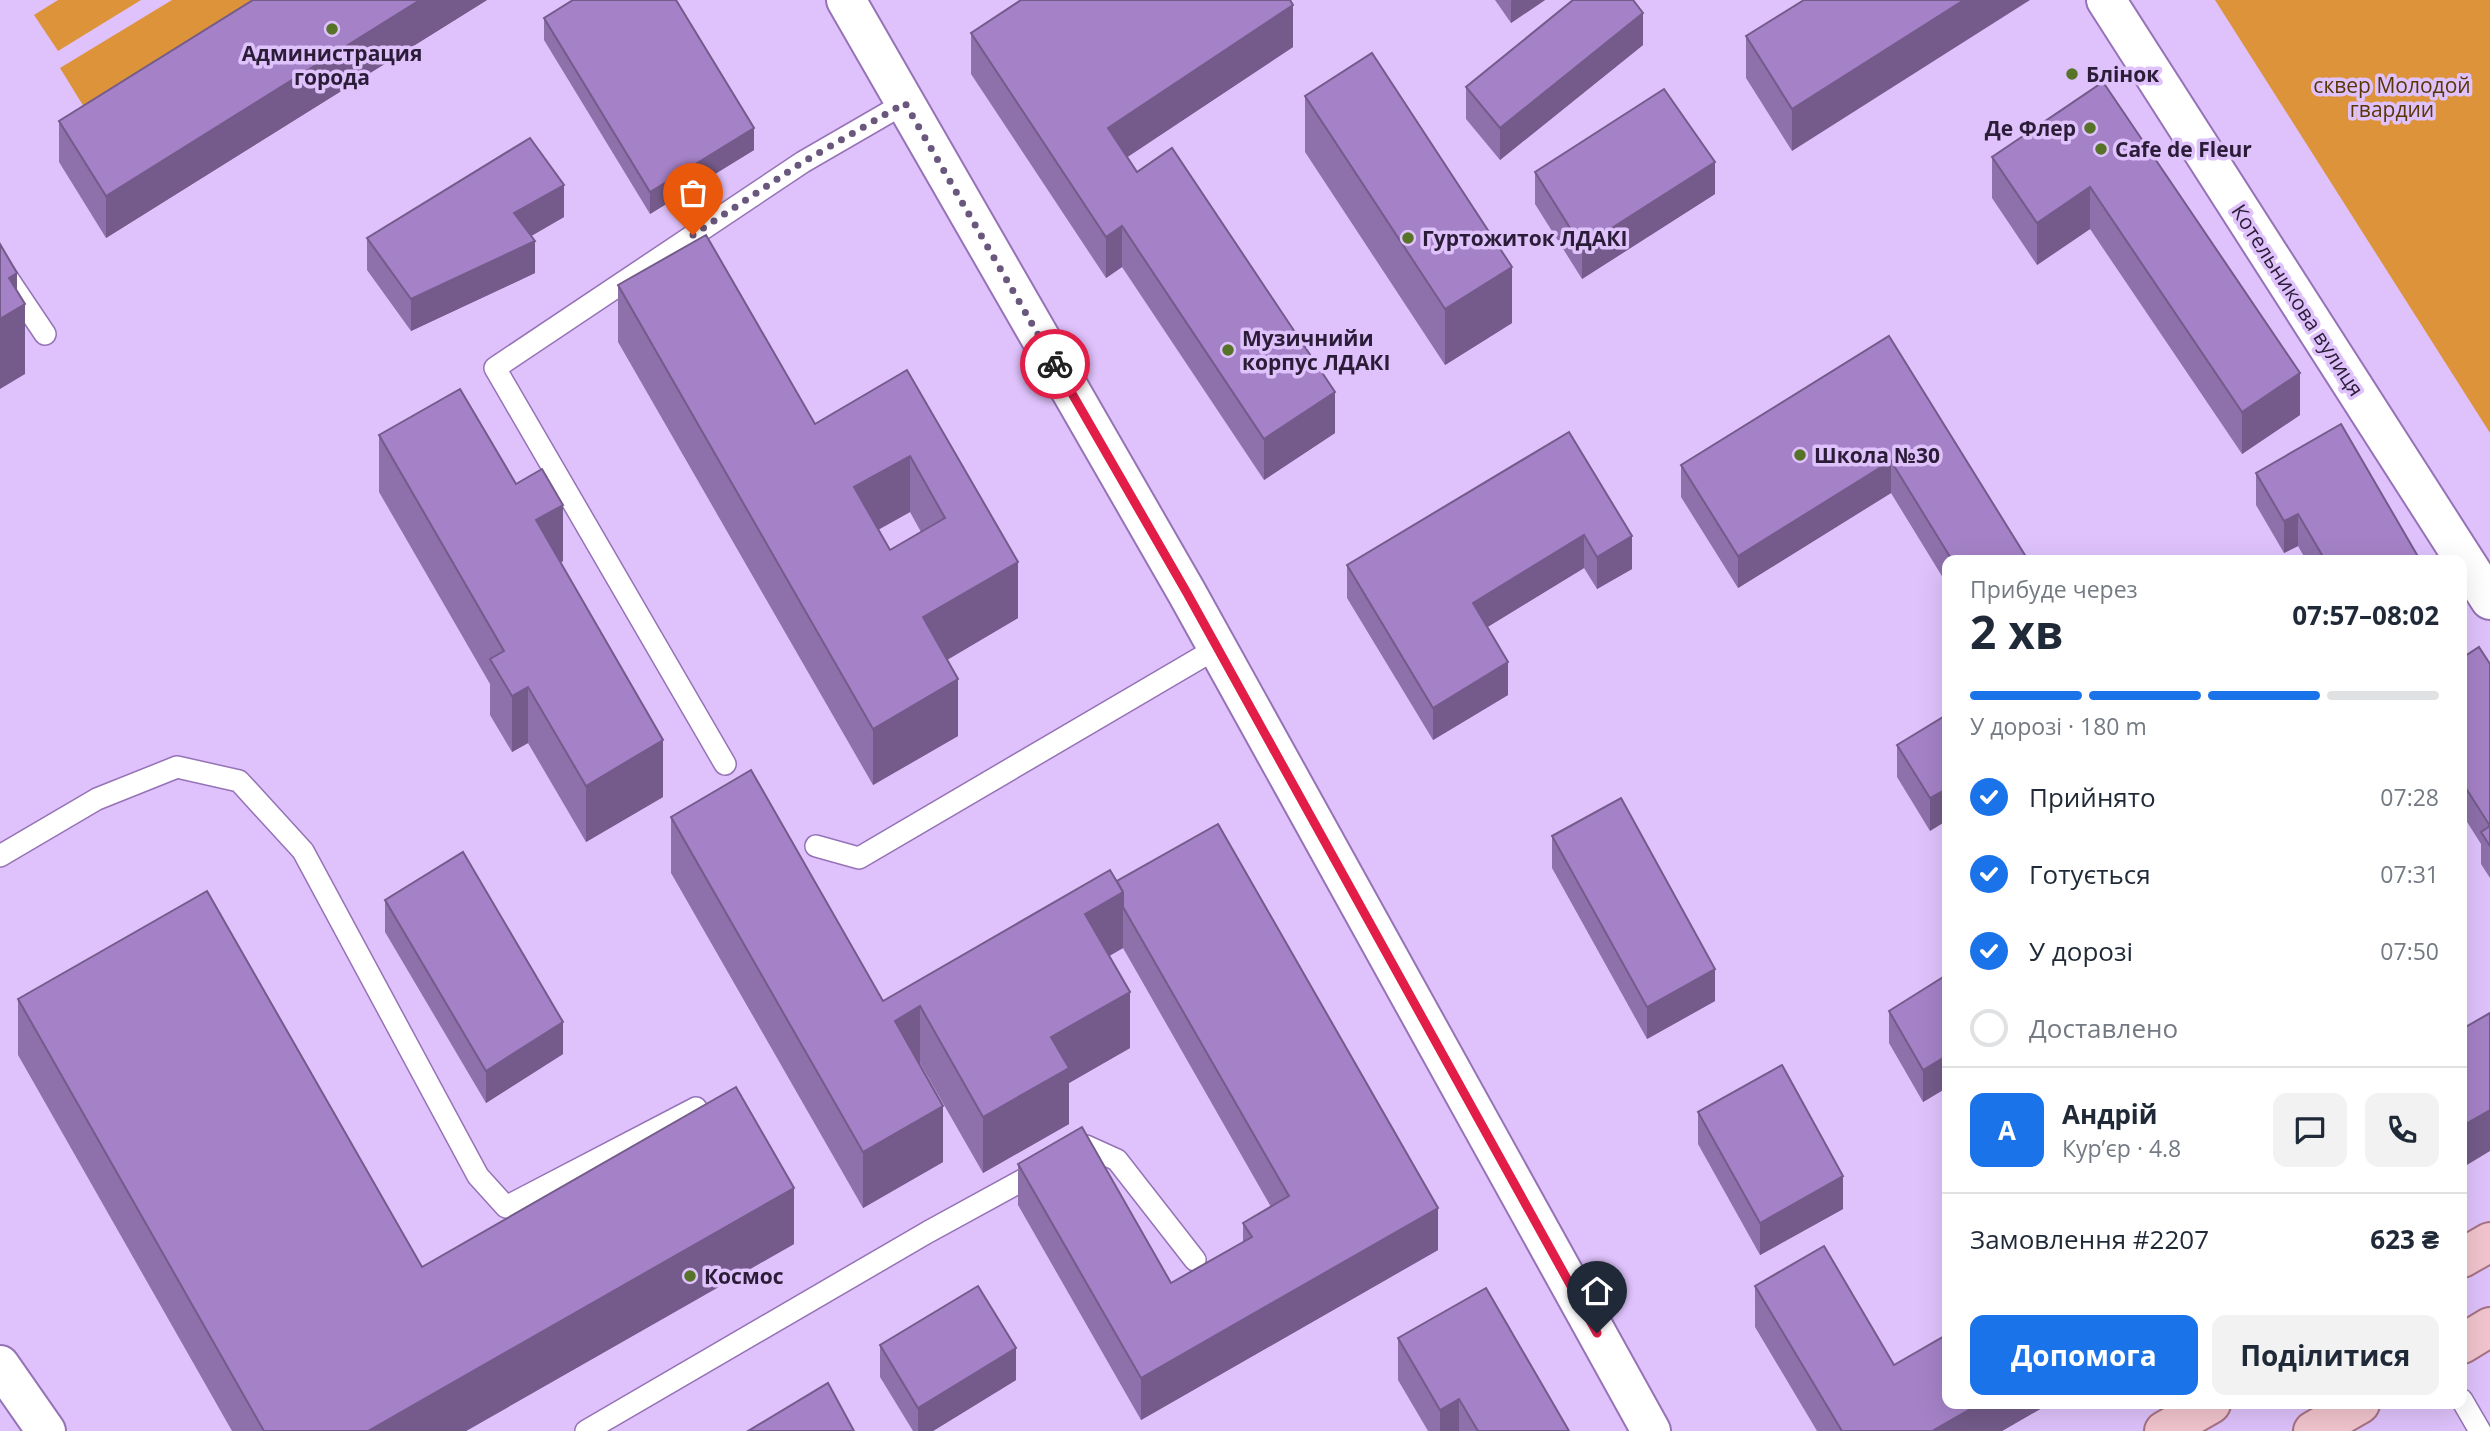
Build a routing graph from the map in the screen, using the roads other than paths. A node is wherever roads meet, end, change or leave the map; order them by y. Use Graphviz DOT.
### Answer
graph roads {
  1 [pos="846,0"];
  2 [pos="2106,0"];
  3 [pos="905,103"];
  4 [pos="0,267"];
  5 [pos="45,334"];
  6 [pos="2461,555"];
  7 [pos="2467,564"];
  8 [pos="2490,600"];
  9 [pos="1217,648"];
  10 [pos="725,764"];
  11 [pos="816,846"];
  12 [pos="0,856"];
  13 [pos="696,1108"];
  14 [pos="2490,1242"];
  15 [pos="2467,1255"];
  16 [pos="1195,1261"];
  17 [pos="2490,1327"];
  18 [pos="2467,1341"];
  19 [pos="0,1365"];
  20 [pos="2202,1409"];
  21 [pos="2351,1409"];
  22 [pos="2467,1409"];
  23 [pos="46,1431"];
  24 [pos="586,1431"];
  25 [pos="1651,1431"];
  26 [pos="2164,1431"];
  27 [pos="2313,1431"];
  28 [pos="2480,1431"];
  1 -- 3 [label="street"];
  2 -- 6 [label="street, Котельникова вулиця"];
  3 -- 9 [label="street"];
  3 -- 10 [label="lane"];
  4 -- 5 [label="lane"];
  7 -- 8 [label="street, Котельникова вулиця"];
  9 -- 11 [label="lane"];
  9 -- 25 [label="street"];
  12 -- 13 [label="lane"];
  14 -- 15 [label="main road"];
  16 -- 24 [label="lane"];
  17 -- 18 [label="main road"];
  19 -- 23 [label="street"];
  20 -- 26 [label="main road"];
  21 -- 27 [label="main road"];
  22 -- 28 [label="lane"];
}
